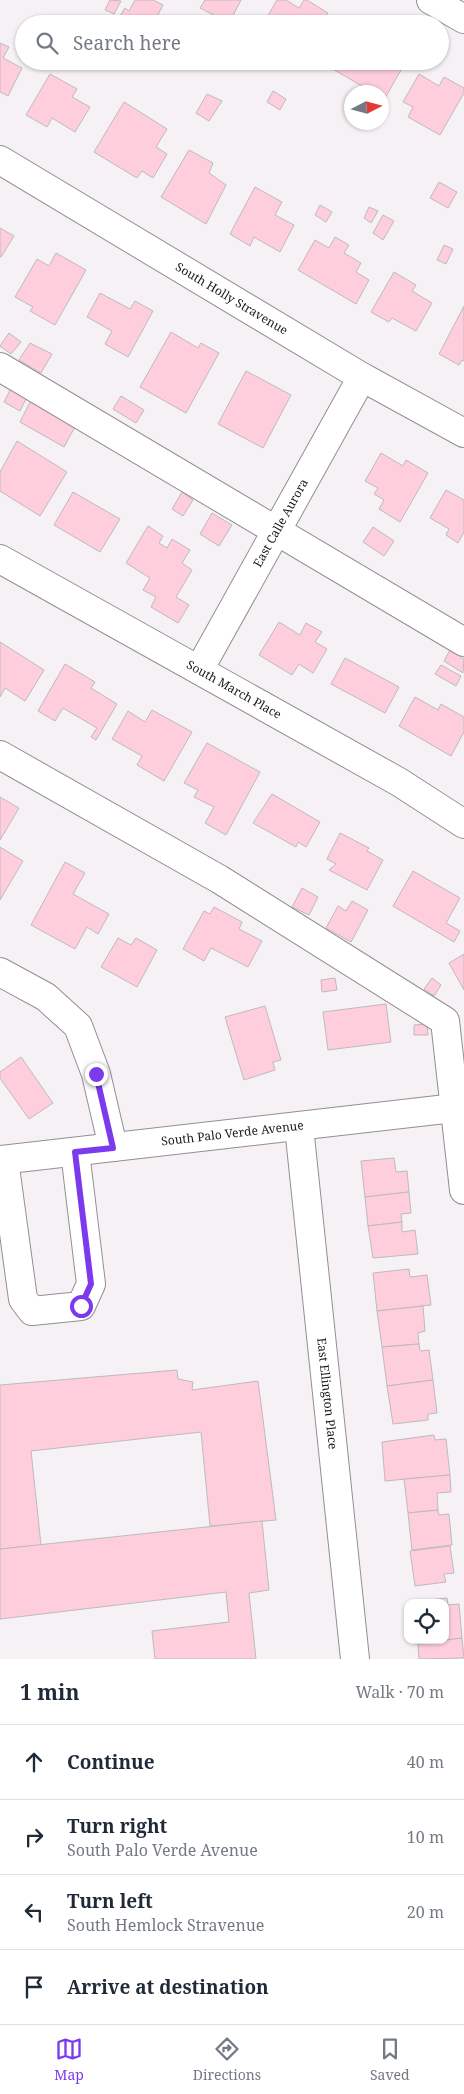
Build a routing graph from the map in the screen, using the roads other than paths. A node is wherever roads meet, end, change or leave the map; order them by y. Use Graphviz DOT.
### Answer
graph roads {
  1 [pos="431,0"];
  2 [pos="464,19"];
  3 [pos="0,160"];
  4 [pos="0,367"];
  5 [pos="362,376"];
  6 [pos="464,433"];
  7 [pos="277,531"];
  8 [pos="0,559"];
  9 [pos="464,642"];
  10 [pos="200,670"];
  11 [pos="0,755"];
  12 [pos="464,824"];
  13 [pos="0,972"];
  14 [pos="459,1108"];
  15 [pos="300,1127"];
  16 [pos="113,1148"];
  17 [pos="75,1152"];
  18 [pos="2,1160"];
  19 [pos="464,1190"];
  20 [pos="355,1659"];
  1 -- 2 [label="street"];
  3 -- 5 [label="street, South Holly Stravenue"];
  4 -- 7 [label="street"];
  5 -- 6 [label="street, South Holly Stravenue"];
  5 -- 7 [label="street, East Calle Aurora"];
  7 -- 9 [label="street"];
  7 -- 10 [label="street, East Calle Aurora"];
  8 -- 10 [label="street, South March Place"];
  10 -- 12 [label="street, South March Place"];
  11 -- 14 [label="street"];
  13 -- 16 [label="street"];
  14 -- 15 [label="street, South Palo Verde Avenue"];
  14 -- 19 [label="street"];
  15 -- 16 [label="street, South Palo Verde Avenue"];
  15 -- 20 [label="street, East Ellington Place"];
  16 -- 17 [label="street, South Palo Verde Avenue"];
  17 -- 18 [label="street, South Palo Verde Avenue"];
  17 -- 18 [label="street"];
}
